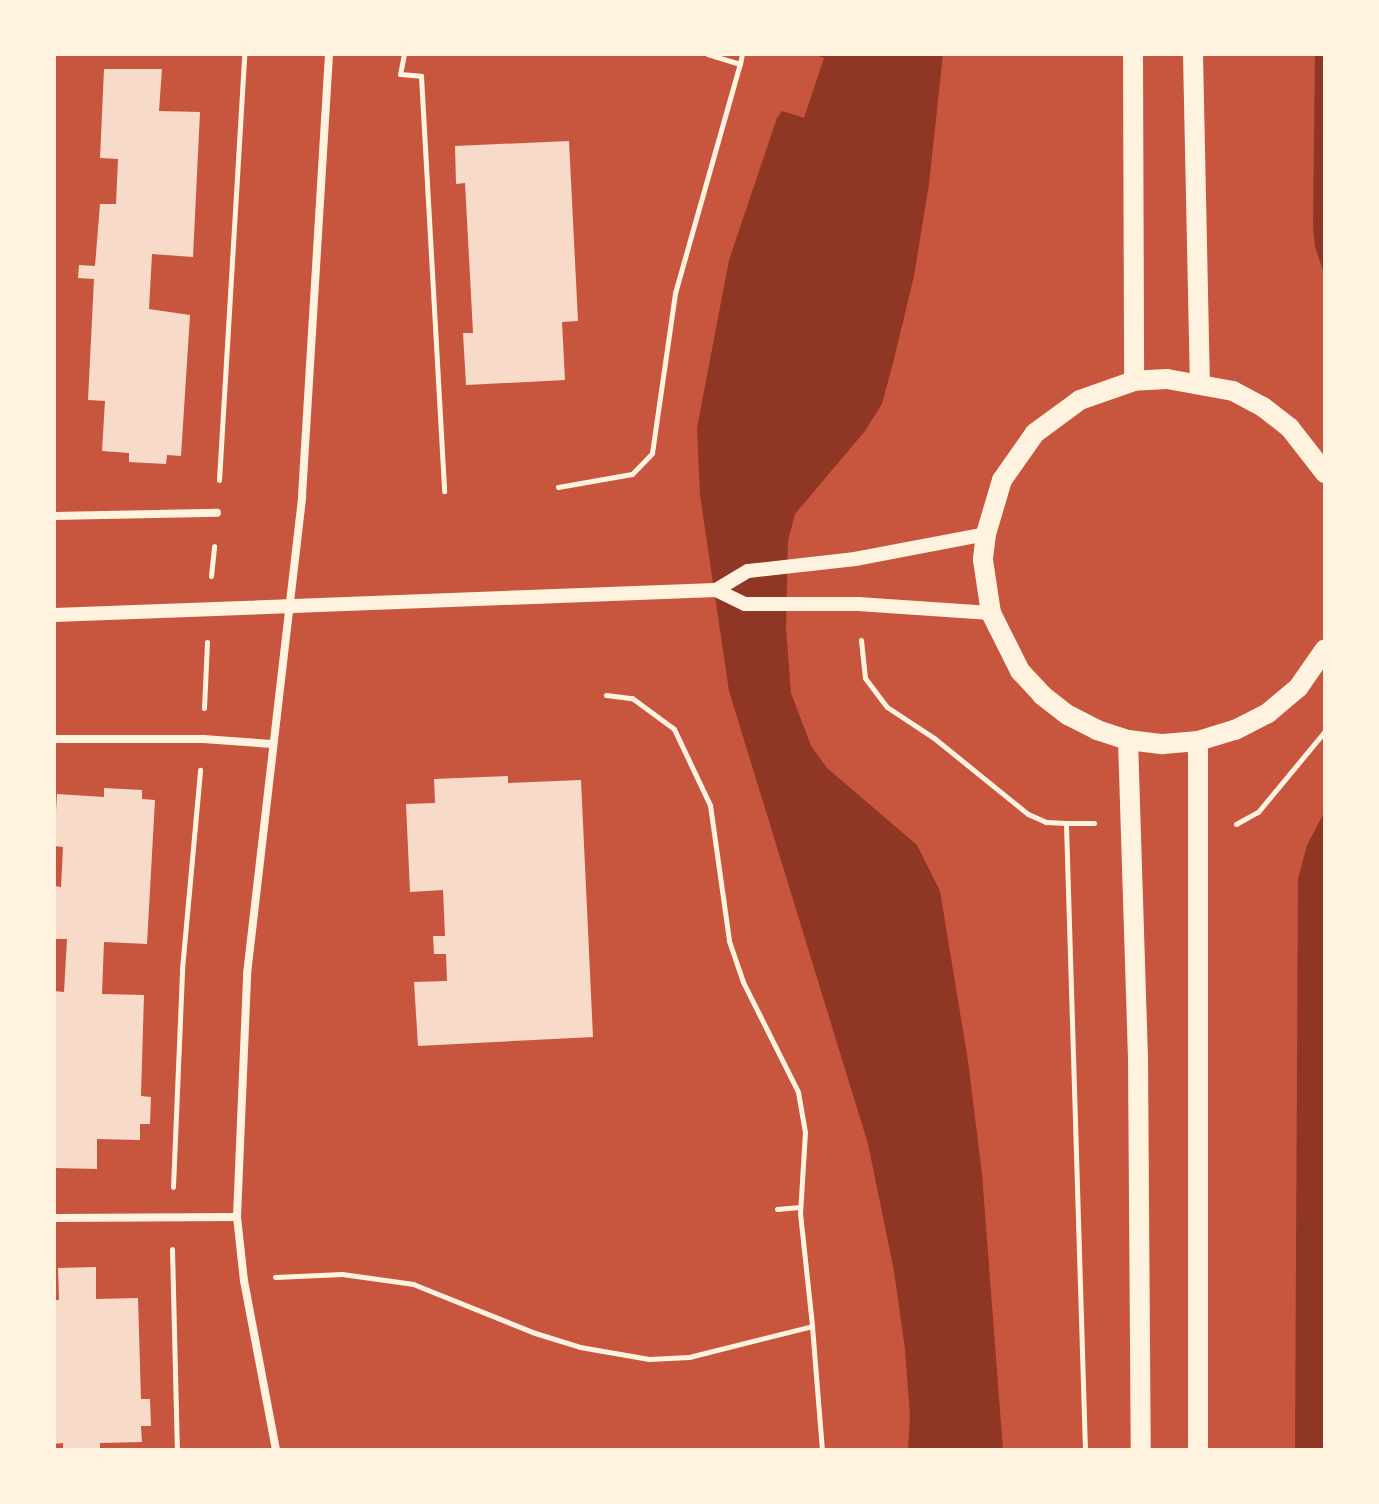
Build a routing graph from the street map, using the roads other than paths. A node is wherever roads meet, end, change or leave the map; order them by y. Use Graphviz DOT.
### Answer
graph roads {
  1 [pos="329,54"];
  2 [pos="1133,54"];
  3 [pos="1193,54"];
  4 [pos="1134,381"];
  5 [pos="1200,382"];
  6 [pos="1325,473"];
  7 [pos="217,513"];
  8 [pos="54,516"];
  9 [pos="986,534"];
  10 [pos="716,590"];
  11 [pos="290,608"];
  12 [pos="991,613"];
  13 [pos="54,615"];
  14 [pos="1325,649"];
  15 [pos="54,739"];
  16 [pos="1128,740"];
  17 [pos="1198,741"];
  18 [pos="272,744"];
  19 [pos="237,1217"];
  20 [pos="54,1218"];
  21 [pos="276,1450"];
  22 [pos="1141,1450"];
  23 [pos="1198,1450"];
  1 -- 11 [label="street"];
  2 -- 4 [label="main road"];
  3 -- 5 [label="main road"];
  4 -- 5 [label="main road"];
  4 -- 9 [label="main road"];
  5 -- 6 [label="main road"];
  7 -- 8 [label="street"];
  9 -- 10 [label="street"];
  9 -- 12 [label="main road"];
  10 -- 11 [label="street"];
  10 -- 12 [label="street"];
  11 -- 13 [label="street"];
  11 -- 18 [label="street"];
  12 -- 16 [label="main road"];
  14 -- 17 [label="main road"];
  15 -- 18 [label="street"];
  16 -- 17 [label="main road"];
  16 -- 22 [label="main road"];
  17 -- 23 [label="main road"];
  18 -- 19 [label="street"];
  19 -- 20 [label="street"];
  19 -- 21 [label="street"];
}
